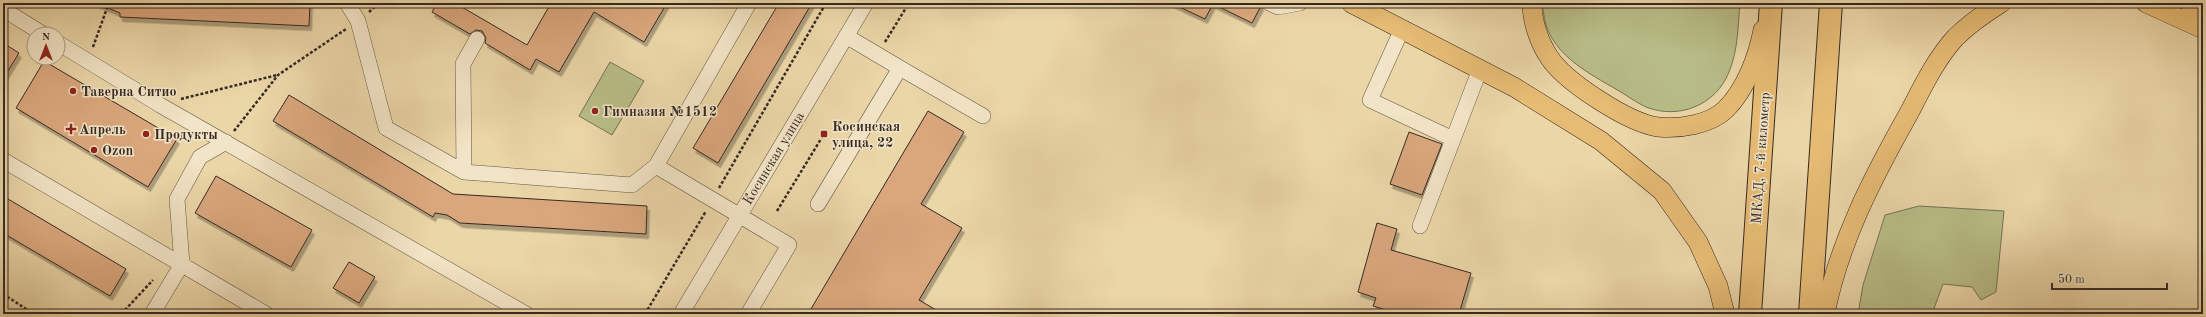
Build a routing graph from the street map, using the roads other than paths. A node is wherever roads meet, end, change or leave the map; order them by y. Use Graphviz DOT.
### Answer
graph roads {
  1 [pos="347,3"];
  2 [pos="749,3"];
  3 [pos="866,3"];
  4 [pos="1269,3"];
  5 [pos="1300,3"];
  6 [pos="1351,3"];
  7 [pos="1532,3"];
  8 [pos="1770,3"];
  9 [pos="1831,3"];
  10 [pos="2001,3"];
  11 [pos="2146,3"];
  12 [pos="2165,3"];
  13 [pos="2190,3"];
  14 [pos="3,9"];
  15 [pos="30,26"];
  16 [pos="2203,27"];
  17 [pos="1402,29"];
  18 [pos="846,36"];
  19 [pos="477,39"];
  20 [pos="66,48"];
  21 [pos="900,68"];
  22 [pos="1480,69"];
  23 [pos="983,116"];
  24 [pos="1453,139"];
  25 [pos="226,142"];
  26 [pos="3,160"];
  27 [pos="656,166"];
  28 [pos="464,172"];
  29 [pos="818,204"];
  30 [pos="739,216"];
  31 [pos="1420,226"];
  32 [pos="178,261"];
  33 [pos="152,314"];
  34 [pos="266,314"];
  35 [pos="526,314"];
  36 [pos="681,314"];
  37 [pos="748,314"];
  38 [pos="1725,314"];
  39 [pos="1750,314"];
  40 [pos="1810,314"];
  41 [pos="1825,314"];
  1 -- 28 [label="street"];
  2 -- 27 [label="street"];
  3 -- 18 [label="street, Косинская улица"];
  4 -- 5 [label="street"];
  6 -- 17 [label="main road"];
  7 -- 8 [label="main road"];
  8 -- 39 [label="highway, МКАД, 7-й километр"];
  9 -- 40 [label="highway"];
  10 -- 41 [label="main road"];
  11 -- 16 [label="main road"];
  12 -- 16 [label="main road"];
  13 -- 16 [label="main road"];
  14 -- 15 [label="street"];
  17 -- 22 [label="main road"];
  17 -- 24 [label="street"];
  18 -- 21 [label="street"];
  18 -- 30 [label="street, Косинская улица"];
  19 -- 28 [label="street"];
  20 -- 25 [label="street"];
  21 -- 23 [label="street"];
  21 -- 29 [label="street"];
  22 -- 24 [label="street"];
  22 -- 38 [label="main road"];
  24 -- 31 [label="street"];
  25 -- 32 [label="street"];
  25 -- 35 [label="street"];
  26 -- 32 [label="street"];
  27 -- 28 [label="street"];
  27 -- 30 [label="street"];
  30 -- 36 [label="street, Косинская улица"];
  30 -- 37 [label="street"];
  32 -- 33 [label="street"];
  32 -- 34 [label="street"];
}
